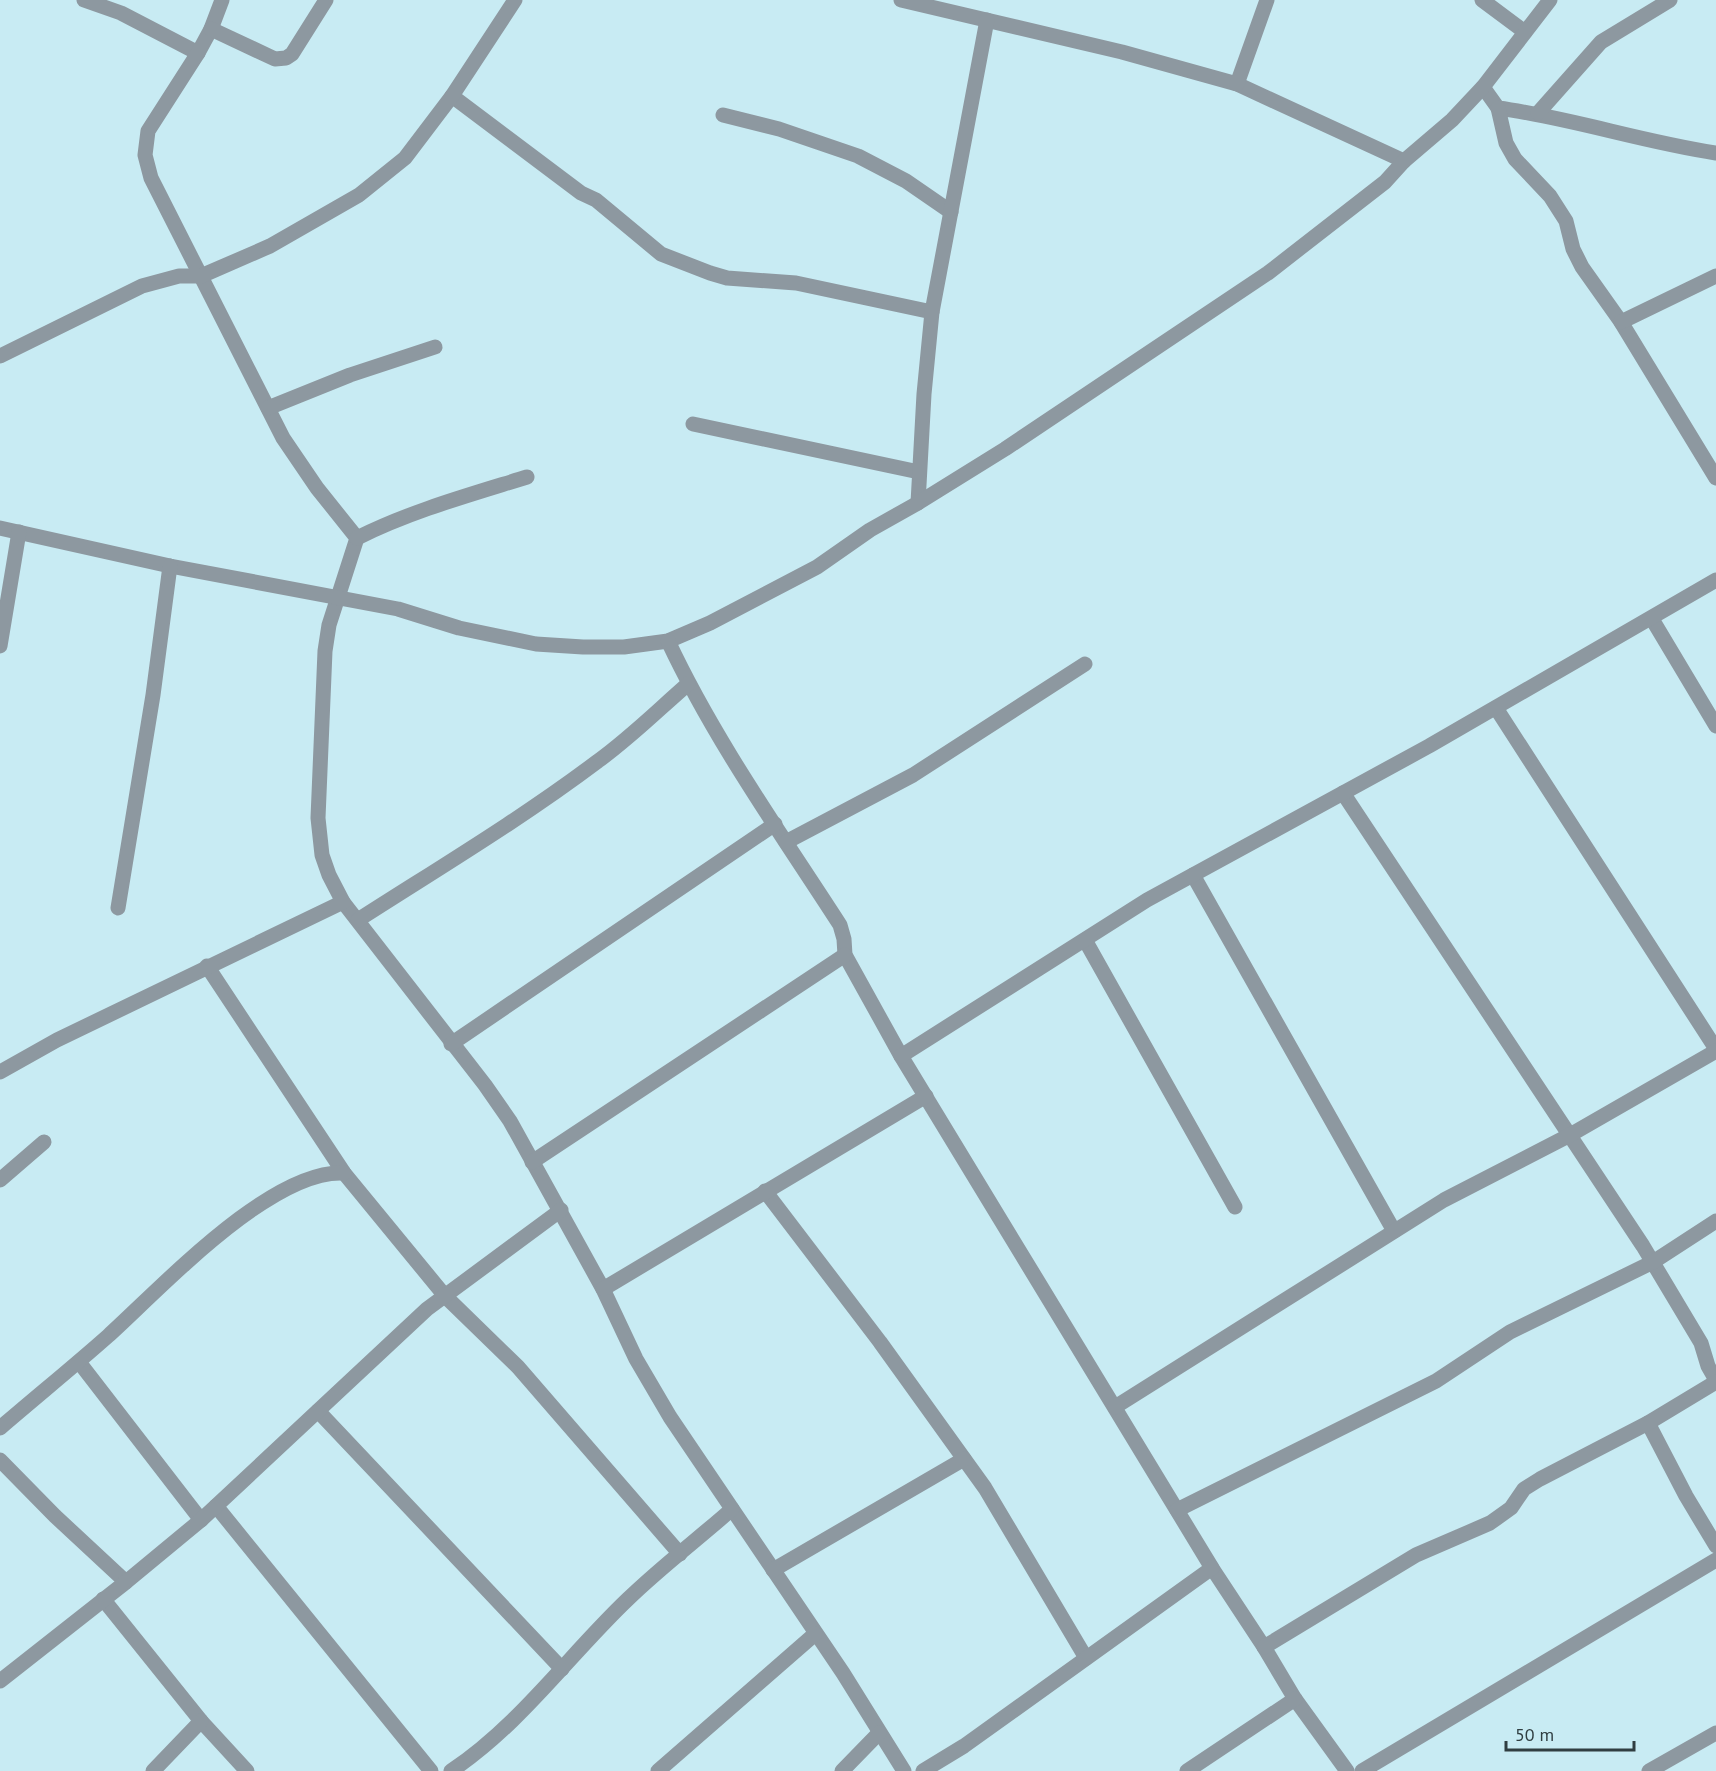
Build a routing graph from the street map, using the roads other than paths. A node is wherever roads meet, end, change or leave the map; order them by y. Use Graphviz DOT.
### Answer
graph roads {
  1 [pos="84,0"];
  2 [pos="222,0"];
  3 [pos="326,0"];
  4 [pos="515,0"];
  5 [pos="901,0"];
  6 [pos="1266,0"];
  7 [pos="1482,0"];
  8 [pos="1550,0"];
  9 [pos="1670,0"];
  10 [pos="922,2"];
  11 [pos="987,20"];
  12 [pos="211,29"];
  13 [pos="1525,32"];
  14 [pos="198,53"];
  15 [pos="1237,84"];
  16 [pos="1482,87"];
  17 [pos="452,96"];
  18 [pos="1498,108"];
  19 [pos="1538,113"];
  20 [pos="723,115"];
  21 [pos="1716,153"];
  22 [pos="1404,161"];
  23 [pos="951,212"];
  24 [pos="201,276"];
  25 [pos="1716,276"];
  26 [pos="932,312"];
  27 [pos="1621,322"];
  28 [pos="435,347"];
  29 [pos="0,356"];
  30 [pos="267,408"];
  31 [pos="693,424"];
  32 [pos="920,472"];
  33 [pos="1715,475"];
  34 [pos="527,477"];
  35 [pos="918,503"];
  36 [pos="0,528"];
  37 [pos="19,532"];
  38 [pos="357,538"];
  39 [pos="170,566"];
  40 [pos="1716,580"];
  41 [pos="338,597"];
  42 [pos="1652,619"];
  43 [pos="668,641"];
  44 [pos="0,646"];
  45 [pos="1085,664"];
  46 [pos="688,684"];
  47 [pos="1496,708"];
  48 [pos="1716,726"];
  49 [pos="1343,793"];
  50 [pos="774,824"];
  51 [pos="786,842"];
  52 [pos="1193,875"];
  53 [pos="343,902"];
  54 [pos="118,908"];
  55 [pos="358,920"];
  56 [pos="1084,940"];
  57 [pos="845,955"];
  58 [pos="207,966"];
  59 [pos="451,1044"];
  60 [pos="1716,1050"];
  61 [pos="901,1056"];
  62 [pos="0,1072"];
  63 [pos="926,1096"];
  64 [pos="1570,1135"];
  65 [pos="44,1142"];
  66 [pos="532,1162"];
  67 [pos="344,1173"];
  68 [pos="0,1180"];
  69 [pos="765,1191"];
  70 [pos="1235,1207"];
  71 [pos="561,1210"];
  72 [pos="1716,1221"];
  73 [pos="1394,1231"];
  74 [pos="1653,1262"];
  75 [pos="603,1289"];
  76 [pos="445,1296"];
  77 [pos="79,1362"];
  78 [pos="1716,1381"];
  79 [pos="1115,1407"];
  80 [pos="318,1411"];
  81 [pos="1648,1423"];
  82 [pos="0,1428"];
  83 [pos="963,1459"];
  84 [pos="0,1460"];
  85 [pos="216,1506"];
  86 [pos="732,1509"];
  87 [pos="1177,1510"];
  88 [pos="201,1520"];
  89 [pos="1716,1546"];
  90 [pos="680,1554"];
  91 [pos="1716,1560"];
  92 [pos="1212,1568"];
  93 [pos="773,1570"];
  94 [pos="126,1582"];
  95 [pos="103,1599"];
  96 [pos="815,1634"];
  97 [pos="1264,1647"];
  98 [pos="1086,1658"];
  99 [pos="562,1669"];
  100 [pos="0,1681"];
  101 [pos="1295,1699"];
  102 [pos="201,1721"];
  103 [pos="1716,1732"];
  104 [pos="879,1733"];
  105 [pos="153,1771"];
  106 [pos="247,1771"];
  107 [pos="431,1771"];
  108 [pos="451,1771"];
  109 [pos="658,1771"];
  110 [pos="842,1771"];
  111 [pos="904,1771"];
  112 [pos="923,1771"];
  113 [pos="1187,1771"];
  114 [pos="1347,1771"];
  115 [pos="1362,1771"];
  116 [pos="1649,1771"];
  1 -- 14 [label="street"];
  2 -- 12 [label="street"];
  3 -- 12 [label="street"];
  4 -- 17 [label="street"];
  5 -- 10 [label="street"];
  6 -- 15 [label="street"];
  7 -- 13 [label="street"];
  8 -- 13 [label="street"];
  9 -- 19 [label="street"];
  10 -- 11 [label="street"];
  11 -- 15 [label="street"];
  11 -- 23 [label="street"];
  12 -- 14 [label="street"];
  13 -- 16 [label="street"];
  14 -- 24 [label="street"];
  15 -- 22 [label="street"];
  16 -- 18 [label="street"];
  16 -- 22 [label="street"];
  17 -- 24 [label="street"];
  17 -- 26 [label="street"];
  18 -- 19 [label="street"];
  18 -- 27 [label="street"];
  19 -- 21 [label="street"];
  20 -- 23 [label="street"];
  22 -- 35 [label="street"];
  23 -- 26 [label="street"];
  24 -- 29 [label="street"];
  24 -- 30 [label="street"];
  25 -- 27 [label="street"];
  26 -- 32 [label="street"];
  27 -- 33 [label="street"];
  28 -- 30 [label="street"];
  30 -- 38 [label="street"];
  31 -- 32 [label="street"];
  32 -- 35 [label="street"];
  34 -- 38 [label="street"];
  35 -- 43 [label="street"];
  36 -- 37 [label="street"];
  37 -- 39 [label="street"];
  37 -- 44 [label="street"];
  38 -- 41 [label="street"];
  39 -- 41 [label="street"];
  39 -- 54 [label="street"];
  40 -- 42 [label="street"];
  41 -- 43 [label="street"];
  41 -- 53 [label="street"];
  42 -- 47 [label="street"];
  42 -- 48 [label="street"];
  43 -- 46 [label="street"];
  45 -- 51 [label="street"];
  46 -- 50 [label="street"];
  46 -- 55 [label="street"];
  47 -- 49 [label="street"];
  47 -- 60 [label="street"];
  49 -- 52 [label="street"];
  49 -- 64 [label="street"];
  50 -- 51 [label="street"];
  50 -- 59 [label="street"];
  51 -- 57 [label="street"];
  52 -- 56 [label="street"];
  52 -- 73 [label="street"];
  53 -- 55 [label="street"];
  53 -- 58 [label="street"];
  55 -- 59 [label="street"];
  56 -- 61 [label="street"];
  56 -- 70 [label="street"];
  57 -- 61 [label="street"];
  57 -- 66 [label="street"];
  58 -- 62 [label="street"];
  58 -- 67 [label="street"];
  59 -- 66 [label="street"];
  60 -- 64 [label="street"];
  61 -- 63 [label="street"];
  63 -- 69 [label="street"];
  63 -- 79 [label="street"];
  64 -- 73 [label="street"];
  64 -- 74 [label="street"];
  65 -- 68 [label="street"];
  66 -- 71 [label="street"];
  67 -- 76 [label="street"];
  67 -- 77 [label="street"];
  69 -- 75 [label="street"];
  69 -- 83 [label="street"];
  71 -- 75 [label="street"];
  71 -- 76 [label="street"];
  72 -- 74 [label="street"];
  73 -- 79 [label="street"];
  74 -- 78 [label="street"];
  74 -- 87 [label="street"];
  75 -- 86 [label="street"];
  76 -- 80 [label="street"];
  76 -- 90 [label="street"];
  77 -- 82 [label="street"];
  77 -- 88 [label="street"];
  78 -- 81 [label="street"];
  79 -- 87 [label="street"];
  80 -- 85 [label="street"];
  80 -- 99 [label="street"];
  81 -- 89 [label="street"];
  81 -- 97 [label="street"];
  83 -- 93 [label="street"];
  83 -- 98 [label="street"];
  84 -- 94 [label="street"];
  85 -- 88 [label="street"];
  85 -- 107 [label="street"];
  86 -- 90 [label="street"];
  86 -- 93 [label="street"];
  87 -- 92 [label="street"];
  88 -- 94 [label="street"];
  90 -- 99 [label="street"];
  91 -- 115 [label="street"];
  92 -- 97 [label="street"];
  92 -- 98 [label="street"];
  93 -- 96 [label="street"];
  94 -- 95 [label="street"];
  95 -- 100 [label="street"];
  95 -- 102 [label="street"];
  96 -- 104 [label="street"];
  96 -- 109 [label="street"];
  97 -- 101 [label="street"];
  98 -- 112 [label="street"];
  99 -- 108 [label="street"];
  101 -- 113 [label="street"];
  101 -- 114 [label="street"];
  102 -- 105 [label="street"];
  102 -- 106 [label="street"];
  103 -- 116 [label="street"];
  104 -- 110 [label="street"];
  104 -- 111 [label="street"];
}
